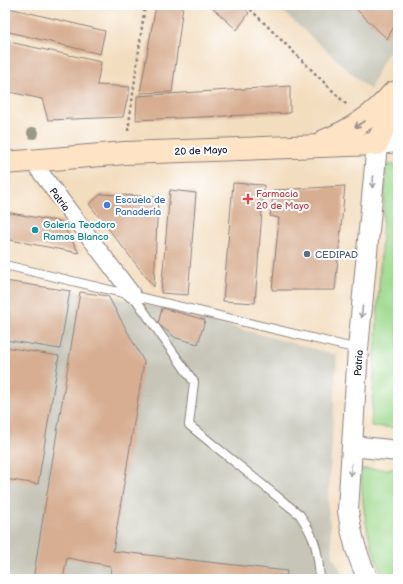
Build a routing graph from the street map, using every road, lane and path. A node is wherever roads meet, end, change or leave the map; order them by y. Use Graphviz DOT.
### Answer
graph roads {
  1 [pos="145,5"];
  2 [pos="246,5"];
  3 [pos="398,87"];
  4 [pos="398,96"];
  5 [pos="364,122"];
  6 [pos="398,142"];
  7 [pos="377,144"];
  8 [pos="301,146"];
  9 [pos="125,153"];
  10 [pos="32,161"];
  11 [pos="5,163"];
  12 [pos="5,265"];
  13 [pos="132,294"];
  14 [pos="358,349"];
  15 [pos="352,446"];
  16 [pos="398,450"];
  17 [pos="320,579"];
  18 [pos="368,579"];
  1 -- 9 [label="path"];
  2 -- 5 [label="path"];
  3 -- 5 [label="main road"];
  4 -- 7 [label="main road"];
  5 -- 8 [label="main road, one-way"];
  6 -- 7 [label="street, 20 de Mayo"];
  7 -- 8 [label="main road, 20 de Mayo"];
  7 -- 14 [label="street, Patria, one-way"];
  8 -- 9 [label="main road, 20 de Mayo"];
  9 -- 10 [label="main road, 20 de Mayo"];
  10 -- 11 [label="main road, 20 de Mayo"];
  10 -- 13 [label="street, Patria"];
  12 -- 13 [label="lane"];
  13 -- 14 [label="lane"];
  13 -- 17 [label="lane"];
  14 -- 15 [label="street, Patria"];
  15 -- 16 [label="street"];
  15 -- 18 [label="street, Patria, one-way"];
}
